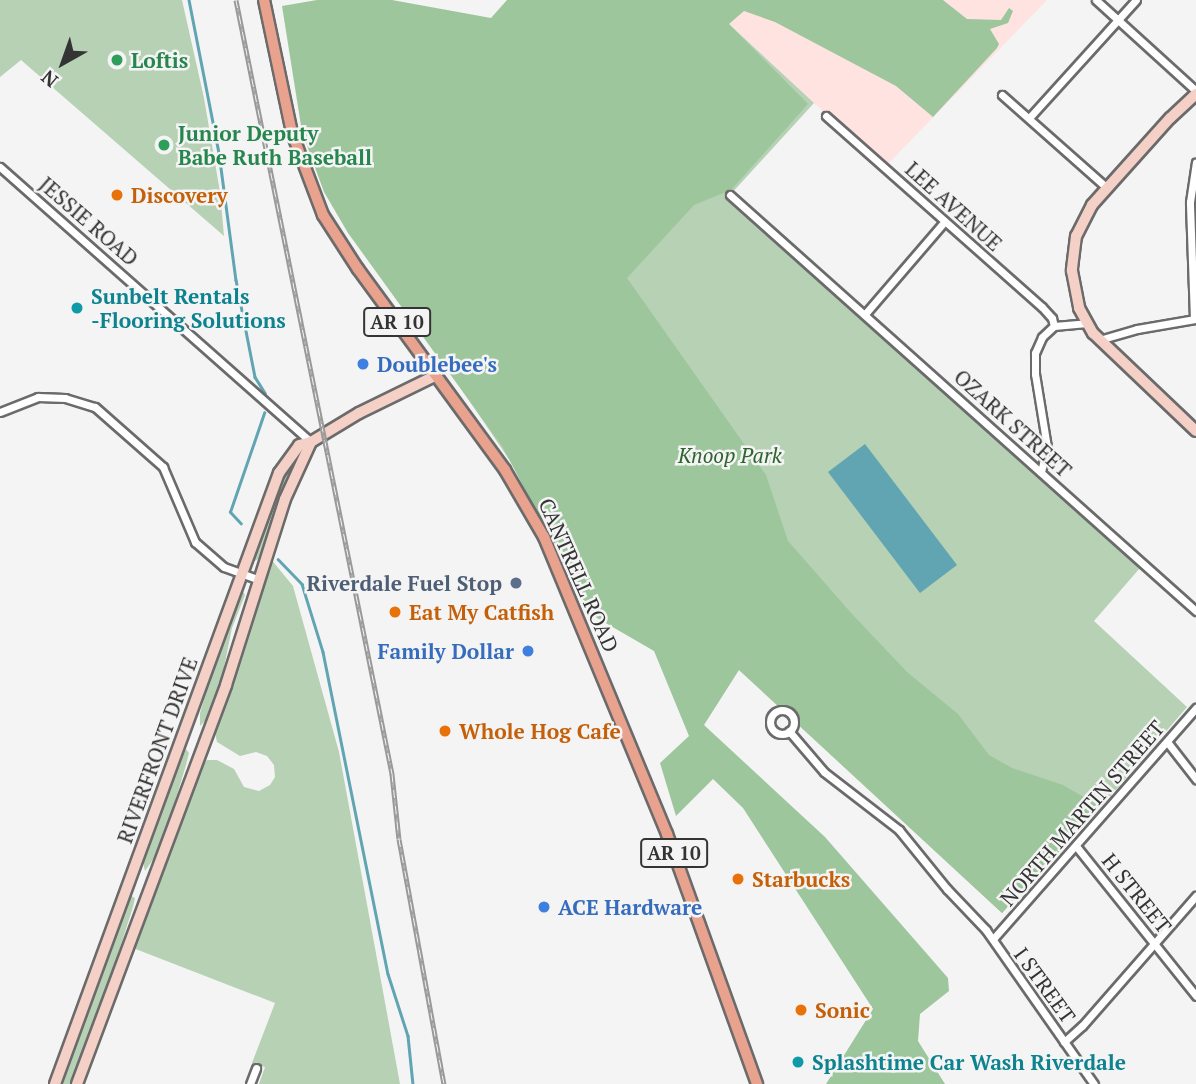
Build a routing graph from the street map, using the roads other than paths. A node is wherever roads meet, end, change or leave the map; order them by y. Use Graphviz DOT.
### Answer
graph roads {
  1 [pos="264,0"];
  2 [pos="1096,0"];
  3 [pos="1136,0"];
  4 [pos="1118,20"];
  5 [pos="1196,93"];
  6 [pos="1002,95"];
  7 [pos="826,116"];
  8 [pos="1029,118"];
  9 [pos="1196,162"];
  10 [pos="0,167"];
  11 [pos="1106,187"];
  12 [pos="730,195"];
  13 [pos="944,222"];
  14 [pos="864,314"];
  15 [pos="1195,319"];
  16 [pos="1087,323"];
  17 [pos="1054,326"];
  18 [pos="1099,340"];
  19 [pos="437,375"];
  20 [pos="0,412"];
  21 [pos="1196,431"];
  22 [pos="311,442"];
  23 [pos="1041,472"];
  24 [pos="242,574"];
  25 [pos="259,580"];
  26 [pos="1196,611"];
  27 [pos="1196,708"];
  28 [pos="789,731"];
  29 [pos="1168,743"];
  30 [pos="1196,779"];
  31 [pos="1076,846"];
  32 [pos="1196,896"];
  33 [pos="993,939"];
  34 [pos="1154,944"];
  35 [pos="1196,996"];
  36 [pos="1064,1042"];
  37 [pos="256,1068"];
  38 [pos="55,1084"];
  39 [pos="77,1084"];
  40 [pos="250,1084"];
  41 [pos="757,1084"];
  42 [pos="1094,1084"];
  1 -- 19 [label="main road, CANTRELL ROAD / AR 10"];
  2 -- 4 [label="street"];
  3 -- 4 [label="street"];
  4 -- 5 [label="street"];
  4 -- 8 [label="street"];
  5 -- 11 [label="street"];
  6 -- 8 [label="street"];
  7 -- 13 [label="street, LEE AVENUE"];
  8 -- 11 [label="street"];
  9 -- 15 [label="street"];
  10 -- 22 [label="street, JESSIE ROAD"];
  11 -- 16 [label="street"];
  12 -- 14 [label="street, OZARK STREET"];
  13 -- 14 [label="street"];
  13 -- 17 [label="street, LEE AVENUE"];
  14 -- 23 [label="street, OZARK STREET"];
  15 -- 18 [label="street"];
  16 -- 17 [label="street"];
  16 -- 18 [label="street"];
  17 -- 23 [label="street"];
  18 -- 21 [label="street"];
  19 -- 22 [label="street, RIVERFRONT DRIVE"];
  19 -- 41 [label="main road, CANTRELL ROAD / AR 10"];
  20 -- 24 [label="street"];
  22 -- 24 [label="street, RIVERFRONT DRIVE"];
  22 -- 25 [label="street, RIVERFRONT DRIVE"];
  23 -- 26 [label="street, OZARK STREET"];
  24 -- 25 [label="street"];
  24 -- 38 [label="street, RIVERFRONT DRIVE"];
  25 -- 39 [label="street, RIVERFRONT DRIVE"];
  27 -- 29 [label="street, NORTH MARTIN STREET"];
  28 -- 33 [label="street, I STREET"];
  29 -- 30 [label="street"];
  29 -- 31 [label="street, NORTH MARTIN STREET"];
  31 -- 33 [label="street, NORTH MARTIN STREET"];
  31 -- 34 [label="street, H STREET"];
  32 -- 34 [label="street"];
  33 -- 36 [label="street, I STREET"];
  34 -- 35 [label="street, H STREET"];
  34 -- 36 [label="street"];
  36 -- 42 [label="street, I STREET"];
  37 -- 40 [label="street"];
}
